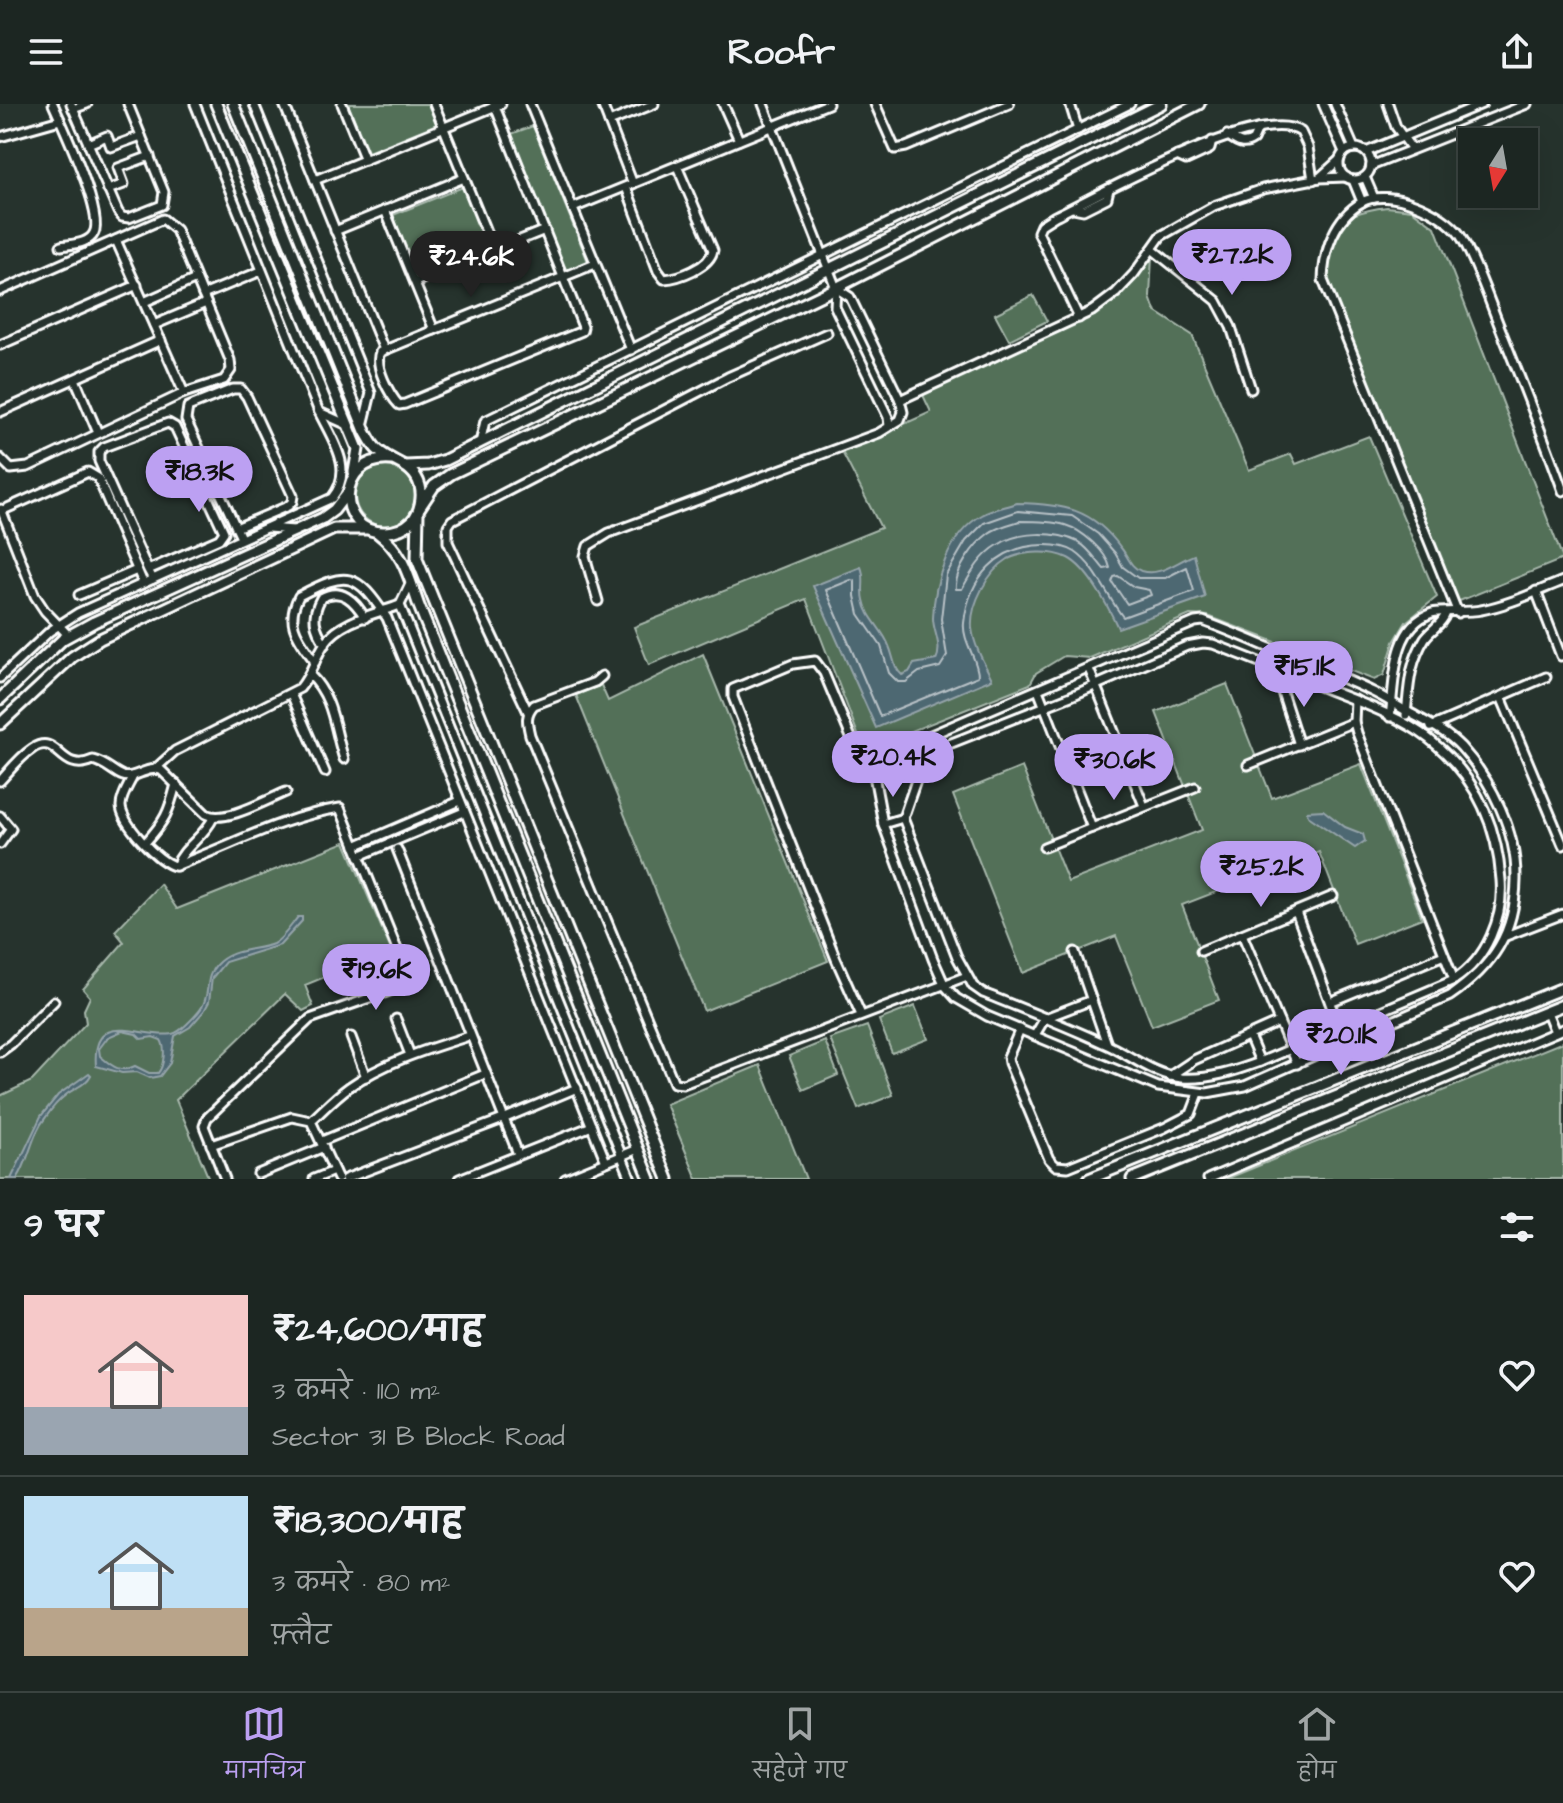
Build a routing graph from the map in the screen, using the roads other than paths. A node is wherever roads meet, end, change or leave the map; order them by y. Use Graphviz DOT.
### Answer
graph roads {
  1 [pos="53,104"];
  2 [pos="87,104"];
  3 [pos="128,104"];
  4 [pos="195,104"];
  5 [pos="216,104"];
  6 [pos="233,104"];
  7 [pos="254,104"];
  8 [pos="284,104"];
  9 [pos="342,104"];
  10 [pos="434,104"];
  11 [pos="530,104"];
  12 [pos="602,104"];
  13 [pos="654,104"];
  14 [pos="723,104"];
  15 [pos="763,104"];
  16 [pos="828,104"];
  17 [pos="875,104"];
  18 [pos="1009,104"];
  19 [pos="1070,104"];
  20 [pos="1130,104"];
  21 [pos="1161,104"];
  22 [pos="1199,104"];
  23 [pos="1323,104"];
  24 [pos="1335,104"];
  25 [pos="1388,104"];
  26 [pos="1482,104"];
  27 [pos="1527,104"];
  28 [pos="496,105"];
  29 [pos="72,107"];
  30 [pos="60,120"];
  31 [pos="609,122"];
  32 [pos="443,127"];
  33 [pos="772,127"];
  34 [pos="1081,129"];
  35 [pos="141,136"];
  36 [pos="1401,136"];
  37 [pos="0,137"];
  38 [pos="739,140"];
  39 [pos="88,144"];
  40 [pos="1354,148"];
  41 [pos="1411,148"];
  42 [pos="1344,152"];
  43 [pos="1366,152"];
  44 [pos="150,156"];
  45 [pos="365,160"];
  46 [pos="1339,160"];
  47 [pos="677,166"];
  48 [pos="1371,166"];
  49 [pos="1365,177"];
  50 [pos="464,178"];
  51 [pos="1316,179"];
  52 [pos="1349,179"];
  53 [pos="315,180"];
  54 [pos="629,185"];
  55 [pos="108,190"];
  56 [pos="1374,198"];
  57 [pos="1362,202"];
  58 [pos="573,208"];
  59 [pos="385,210"];
  60 [pos="545,230"];
  61 [pos="335,231"];
  62 [pos="116,240"];
  63 [pos="61,246"];
  64 [pos="1152,249"];
  65 [pos="494,251"];
  66 [pos="824,256"];
  67 [pos="595,264"];
  68 [pos="829,269"];
  69 [pos="261,271"];
  70 [pos="564,278"];
  71 [pos="196,279"];
  72 [pos="415,282"];
  73 [pos="137,285"];
  74 [pos="836,288"];
  75 [pos="0,291"];
  76 [pos="204,299"];
  77 [pos="144,302"];
  78 [pos="1079,318"];
  79 [pos="154,325"];
  80 [pos="434,330"];
  81 [pos="827,333"];
  82 [pos="161,340"];
  83 [pos="0,345"];
  84 [pos="384,350"];
  85 [pos="631,350"];
  86 [pos="75,379"];
  87 [pos="1251,389"];
  88 [pos="184,393"];
  89 [pos="900,400"];
  90 [pos="0,412"];
  91 [pos="319,412"];
  92 [pos="348,425"];
  93 [pos="363,426"];
  94 [pos="889,426"];
  95 [pos="98,433"];
  96 [pos="480,443"];
  97 [pos="0,458"];
  98 [pos="392,460"];
  99 [pos="406,466"];
  100 [pos="349,487"];
  101 [pos="1563,491"];
  102 [pos="1,510"];
  103 [pos="419,510"];
  104 [pos="236,528"];
  105 [pos="264,528"];
  106 [pos="294,530"];
  107 [pos="373,531"];
  108 [pos="241,538"];
  109 [pos="137,570"];
  110 [pos="148,570"];
  111 [pos="153,579"];
  112 [pos="1563,581"];
  113 [pos="411,582"];
  114 [pos="143,583"];
  115 [pos="1536,591"];
  116 [pos="79,595"];
  117 [pos="598,601"];
  118 [pos="400,605"];
  119 [pos="383,612"];
  120 [pos="1446,613"];
  121 [pos="1458,613"];
  122 [pos="365,618"];
  123 [pos="60,625"];
  124 [pos="69,636"];
  125 [pos="325,644"];
  126 [pos="1561,656"];
  127 [pos="315,662"];
  128 [pos="1089,669"];
  129 [pos="1287,673"];
  130 [pos="310,675"];
  131 [pos="602,676"];
  132 [pos="1546,677"];
  133 [pos="0,678"];
  134 [pos="1097,685"];
  135 [pos="1038,690"];
  136 [pos="291,694"];
  137 [pos="0,699"];
  138 [pos="1502,699"];
  139 [pos="1355,700"];
  140 [pos="1392,703"];
  141 [pos="1044,706"];
  142 [pos="528,712"];
  143 [pos="1407,712"];
  144 [pos="1390,717"];
  145 [pos="1354,722"];
  146 [pos="0,724"];
  147 [pos="1405,725"];
  148 [pos="1433,726"];
  149 [pos="1422,733"];
  150 [pos="917,741"];
  151 [pos="1299,745"];
  152 [pos="930,754"];
  153 [pos="344,759"];
  154 [pos="1248,765"];
  155 [pos="155,769"];
  156 [pos="325,772"];
  157 [pos="874,775"];
  158 [pos="133,776"];
  159 [pos="0,781"];
  160 [pos="176,784"];
  161 [pos="1195,787"];
  162 [pos="286,792"];
  163 [pos="460,801"];
  164 [pos="1144,806"];
  165 [pos="464,812"];
  166 [pos="0,816"];
  167 [pos="213,818"];
  168 [pos="903,818"];
  169 [pos="883,824"];
  170 [pos="1092,828"];
  171 [pos="145,843"];
  172 [pos="0,844"];
  173 [pos="1563,845"];
  174 [pos="355,846"];
  175 [pos="1044,847"];
  176 [pos="397,849"];
  177 [pos="359,856"];
  178 [pos="175,866"];
  179 [pos="1333,896"];
  180 [pos="1296,912"];
  181 [pos="1563,914"];
  182 [pos="1242,934"];
  183 [pos="1505,937"];
  184 [pos="1201,951"];
  185 [pos="1075,952"];
  186 [pos="1444,955"];
  187 [pos="967,976"];
  188 [pos="1454,980"];
  189 [pos="945,986"];
  190 [pos="1563,988"];
  191 [pos="1092,1000"];
  192 [pos="54,1001"];
  193 [pos="1330,1002"];
  194 [pos="1563,1005"];
  195 [pos="1547,1012"];
  196 [pos="861,1015"];
  197 [pos="1045,1018"];
  198 [pos="396,1019"];
  199 [pos="1279,1022"];
  200 [pos="1020,1029"];
  201 [pos="1340,1030"];
  202 [pos="1559,1031"];
  203 [pos="1035,1035"];
  204 [pos="469,1036"];
  205 [pos="1249,1036"];
  206 [pos="351,1037"];
  207 [pos="1107,1044"];
  208 [pos="1291,1050"];
  209 [pos="0,1052"];
  210 [pos="410,1055"];
  211 [pos="1260,1062"];
  212 [pos="1297,1064"];
  213 [pos="485,1074"];
  214 [pos="1170,1076"];
  215 [pos="366,1077"];
  216 [pos="577,1088"];
  217 [pos="1199,1093"];
  218 [pos="503,1119"];
  219 [pos="311,1121"];
  220 [pos="592,1126"];
  221 [pos="323,1144"];
  222 [pos="211,1145"];
  223 [pos="638,1149"];
  224 [pos="518,1154"];
  225 [pos="621,1156"];
  226 [pos="606,1162"];
  227 [pos="258,1174"];
  228 [pos="336,1175"];
  229 [pos="225,1179"];
  230 [pos="314,1179"];
  231 [pos="345,1179"];
  232 [pos="459,1179"];
  233 [pos="565,1179"];
  234 [pos="631,1179"];
  235 [pos="650,1179"];
  236 [pos="668,1179"];
  237 [pos="1089,1179"];
  238 [pos="1132,1179"];
  239 [pos="1208,1179"];
  1 -- 30 [label="street"];
  2 -- 29 [label="street"];
  3 -- 35 [label="street"];
  4 -- 69 [label="street"];
  5 -- 92 [label="street"];
  6 -- 93 [label="street"];
  7 -- 93 [label="street"];
  8 -- 53 [label="street"];
  9 -- 45 [label="street"];
  10 -- 32 [label="street"];
  11 -- 58 [label="street"];
  12 -- 31 [label="street"];
  13 -- 31 [label="street"];
  14 -- 38 [label="street"];
  15 -- 33 [label="street"];
  16 -- 33 [label="street"];
  17 -- 18 [label="street"];
  19 -- 34 [label="street"];
  20 -- 34 [label="street"];
  21 -- 68 [label="street"];
  22 -- 74 [label="street"];
  23 -- 42 [label="street"];
  24 -- 40 [label="street"];
  25 -- 36 [label="street"];
  26 -- 36 [label="street"];
  27 -- 41 [label="street"];
  28 -- 32 [label="street"];
  28 -- 60 [label="street"];
  29 -- 39 [label="street"];
  30 -- 37 [label="street"];
  30 -- 63 [label="street"];
  31 -- 54 [label="street"];
  32 -- 45 [label="street"];
  32 -- 50 [label="street"];
  33 -- 38 [label="street"];
  33 -- 66 [label="street"];
  34 -- 66 [label="street"];
  35 -- 39 [label="street"];
  35 -- 44 [label="street"];
  36 -- 41 [label="street"];
  36 -- 43 [label="street"];
  38 -- 47 [label="street"];
  39 -- 55 [label="street"];
  40 -- 42 [label="street"];
  40 -- 43 [label="street"];
  41 -- 48 [label="street"];
  42 -- 46 [label="street"];
  43 -- 48 [label="street"];
  44 -- 55 [label="street"];
  44 -- 55 [label="street"];
  45 -- 53 [label="street"];
  46 -- 51 [label="street"];
  46 -- 52 [label="street"];
  47 -- 54 [label="street"];
  47 -- 54 [label="street"];
  48 -- 49 [label="street"];
  49 -- 52 [label="street"];
  49 -- 56 [label="street"];
  50 -- 59 [label="street"];
  50 -- 65 [label="street"];
  51 -- 52 [label="street"];
  51 -- 64 [label="street"];
  51 -- 78 [label="street"];
  52 -- 57 [label="street"];
  53 -- 61 [label="street"];
  54 -- 58 [label="street"];
  56 -- 57 [label="street"];
  56 -- 101 [label="street"];
  57 -- 121 [label="street"];
  58 -- 67 [label="street"];
  59 -- 61 [label="street"];
  59 -- 72 [label="street"];
  60 -- 65 [label="street"];
  60 -- 70 [label="street"];
  61 -- 84 [label="street"];
  62 -- 71 [label="street"];
  62 -- 73 [label="street"];
  62 -- 75 [label="street"];
  64 -- 78 [label="street"];
  64 -- 87 [label="street"];
  65 -- 72 [label="street"];
  66 -- 68 [label="street"];
  66 -- 85 [label="street"];
  67 -- 70 [label="street"];
  67 -- 85 [label="street"];
  68 -- 74 [label="street"];
  68 -- 96 [label="street"];
  69 -- 76 [label="street"];
  69 -- 91 [label="street"];
  70 -- 80 [label="street"];
  70 -- 84 [label="street"];
  71 -- 76 [label="street"];
  71 -- 77 [label="street"];
  72 -- 80 [label="street"];
  73 -- 77 [label="street"];
  73 -- 83 [label="street"];
  74 -- 89 [label="street"];
  74 -- 94 [label="street"];
  74 -- 103 [label="street"];
  76 -- 79 [label="street"];
  76 -- 88 [label="street"];
  77 -- 79 [label="street"];
  78 -- 89 [label="street"];
  79 -- 82 [label="street"];
  80 -- 84 [label="street"];
  81 -- 142 [label="street"];
  82 -- 86 [label="street"];
  82 -- 88 [label="street"];
  85 -- 96 [label="street"];
  86 -- 90 [label="street"];
  86 -- 95 [label="street"];
  88 -- 95 [label="street"];
  89 -- 94 [label="street"];
  91 -- 92 [label="street"];
  91 -- 105 [label="street"];
  92 -- 100 [label="street"];
  93 -- 98 [label="street"];
  94 -- 117 [label="street"];
  95 -- 97 [label="street"];
  96 -- 99 [label="street"];
  98 -- 99 [label="street"];
  98 -- 100 [label="street"];
  99 -- 103 [label="street"];
  100 -- 106 [label="street"];
  100 -- 107 [label="street"];
  102 -- 109 [label="street"];
  102 -- 123 [label="street"];
  103 -- 107 [label="street"];
  103 -- 236 [label="street"];
  104 -- 104 [label="street"];
  104 -- 108 [label="street"];
  105 -- 106 [label="street"];
  105 -- 108 [label="street"];
  106 -- 124 [label="street"];
  107 -- 113 [label="street"];
  107 -- 146 [label="street"];
  108 -- 111 [label="street"];
  109 -- 114 [label="street"];
  109 -- 116 [label="street"];
  110 -- 110 [label="street"];
  110 -- 111 [label="street"];
  111 -- 114 [label="street"];
  112 -- 115 [label="street"];
  113 -- 118 [label="street"];
  113 -- 223 [label="street"];
  114 -- 123 [label="street"];
  115 -- 121 [label="street"];
  115 -- 126 [label="street"];
  118 -- 119 [label="street"];
  118 -- 225 [label="street"];
  119 -- 122 [label="street"];
  119 -- 127 [label="street"];
  119 -- 163 [label="street"];
  120 -- 121 [label="street"];
  120 -- 140 [label="street"];
  120 -- 143 [label="street"];
  122 -- 125 [label="street"];
  122 -- 125 [label="street"];
  123 -- 124 [label="street"];
  123 -- 133 [label="street"];
  124 -- 137 [label="street"];
  125 -- 127 [label="street"];
  127 -- 130 [label="street"];
  128 -- 134 [label="street"];
  128 -- 135 [label="street"];
  128 -- 140 [label="street"];
  129 -- 134 [label="street"];
  129 -- 139 [label="street"];
  129 -- 151 [label="street"];
  130 -- 136 [label="street"];
  130 -- 153 [label="street"];
  131 -- 142 [label="street"];
  132 -- 138 [label="street"];
  134 -- 141 [label="street"];
  134 -- 164 [label="street"];
  135 -- 141 [label="street"];
  135 -- 150 [label="street"];
  136 -- 155 [label="street"];
  136 -- 156 [label="street"];
  138 -- 148 [label="street"];
  138 -- 173 [label="street"];
  139 -- 144 [label="street"];
  139 -- 145 [label="street"];
  140 -- 143 [label="street"];
  140 -- 144 [label="street"];
  141 -- 152 [label="street"];
  141 -- 170 [label="street"];
  142 -- 196 [label="street"];
  143 -- 147 [label="street"];
  143 -- 148 [label="street"];
  144 -- 147 [label="street"];
  145 -- 151 [label="street"];
  145 -- 186 [label="street"];
  147 -- 149 [label="street"];
  148 -- 149 [label="street"];
  148 -- 183 [label="street"];
  149 -- 188 [label="street"];
  150 -- 152 [label="street"];
  150 -- 157 [label="street"];
  151 -- 154 [label="street"];
  152 -- 168 [label="street"];
  155 -- 158 [label="street"];
  155 -- 160 [label="street"];
  157 -- 169 [label="street"];
  157 -- 196 [label="street"];
  158 -- 159 [label="street"];
  158 -- 171 [label="street"];
  160 -- 167 [label="street"];
  160 -- 171 [label="street"];
  161 -- 164 [label="street"];
  162 -- 167 [label="street"];
  163 -- 165 [label="street"];
  163 -- 174 [label="street"];
  164 -- 170 [label="street"];
  165 -- 177 [label="street"];
  165 -- 216 [label="street"];
  166 -- 172 [label="street"];
  167 -- 178 [label="street"];
  168 -- 169 [label="street"];
  168 -- 187 [label="street"];
  169 -- 189 [label="street"];
  170 -- 175 [label="street"];
  171 -- 178 [label="street"];
  174 -- 177 [label="street"];
  174 -- 178 [label="street"];
  176 -- 204 [label="street"];
  177 -- 222 [label="street"];
  179 -- 180 [label="street"];
  180 -- 182 [label="street"];
  180 -- 193 [label="street"];
  181 -- 183 [label="street"];
  182 -- 184 [label="street"];
  182 -- 199 [label="street"];
  183 -- 212 [label="street"];
  185 -- 191 [label="street"];
  186 -- 188 [label="street"];
  186 -- 193 [label="street"];
  187 -- 189 [label="street"];
  187 -- 197 [label="street"];
  188 -- 201 [label="street"];
  189 -- 196 [label="street"];
  189 -- 200 [label="street"];
  190 -- 237 [label="street"];
  191 -- 197 [label="street"];
  191 -- 207 [label="street"];
  192 -- 209 [label="street"];
  193 -- 201 [label="street"];
  194 -- 195 [label="street"];
  195 -- 202 [label="street"];
  195 -- 238 [label="street"];
  197 -- 203 [label="street"];
  197 -- 207 [label="street"];
  198 -- 210 [label="street"];
  199 -- 205 [label="street"];
  199 -- 208 [label="street"];
  200 -- 203 [label="street"];
  200 -- 217 [label="street"];
  201 -- 208 [label="street"];
  202 -- 239 [label="street"];
  203 -- 217 [label="street"];
  204 -- 210 [label="street"];
  204 -- 213 [label="street"];
  205 -- 211 [label="street"];
  205 -- 214 [label="street"];
  206 -- 215 [label="street"];
  207 -- 214 [label="street"];
  208 -- 211 [label="street"];
  208 -- 212 [label="street"];
  210 -- 215 [label="street"];
  211 -- 214 [label="street"];
  212 -- 217 [label="street"];
  213 -- 218 [label="street"];
  213 -- 221 [label="street"];
  215 -- 219 [label="street"];
  216 -- 218 [label="street"];
  216 -- 220 [label="street"];
  218 -- 224 [label="street"];
  218 -- 231 [label="street"];
  219 -- 221 [label="street"];
  219 -- 222 [label="street"];
  220 -- 224 [label="street"];
  220 -- 226 [label="street"];
  221 -- 227 [label="street"];
  221 -- 228 [label="street"];
  222 -- 229 [label="street"];
  223 -- 225 [label="street"];
  223 -- 235 [label="street"];
  224 -- 232 [label="street"];
  225 -- 226 [label="street"];
  225 -- 234 [label="street"];
  226 -- 233 [label="street"];
  228 -- 230 [label="street"];
}
